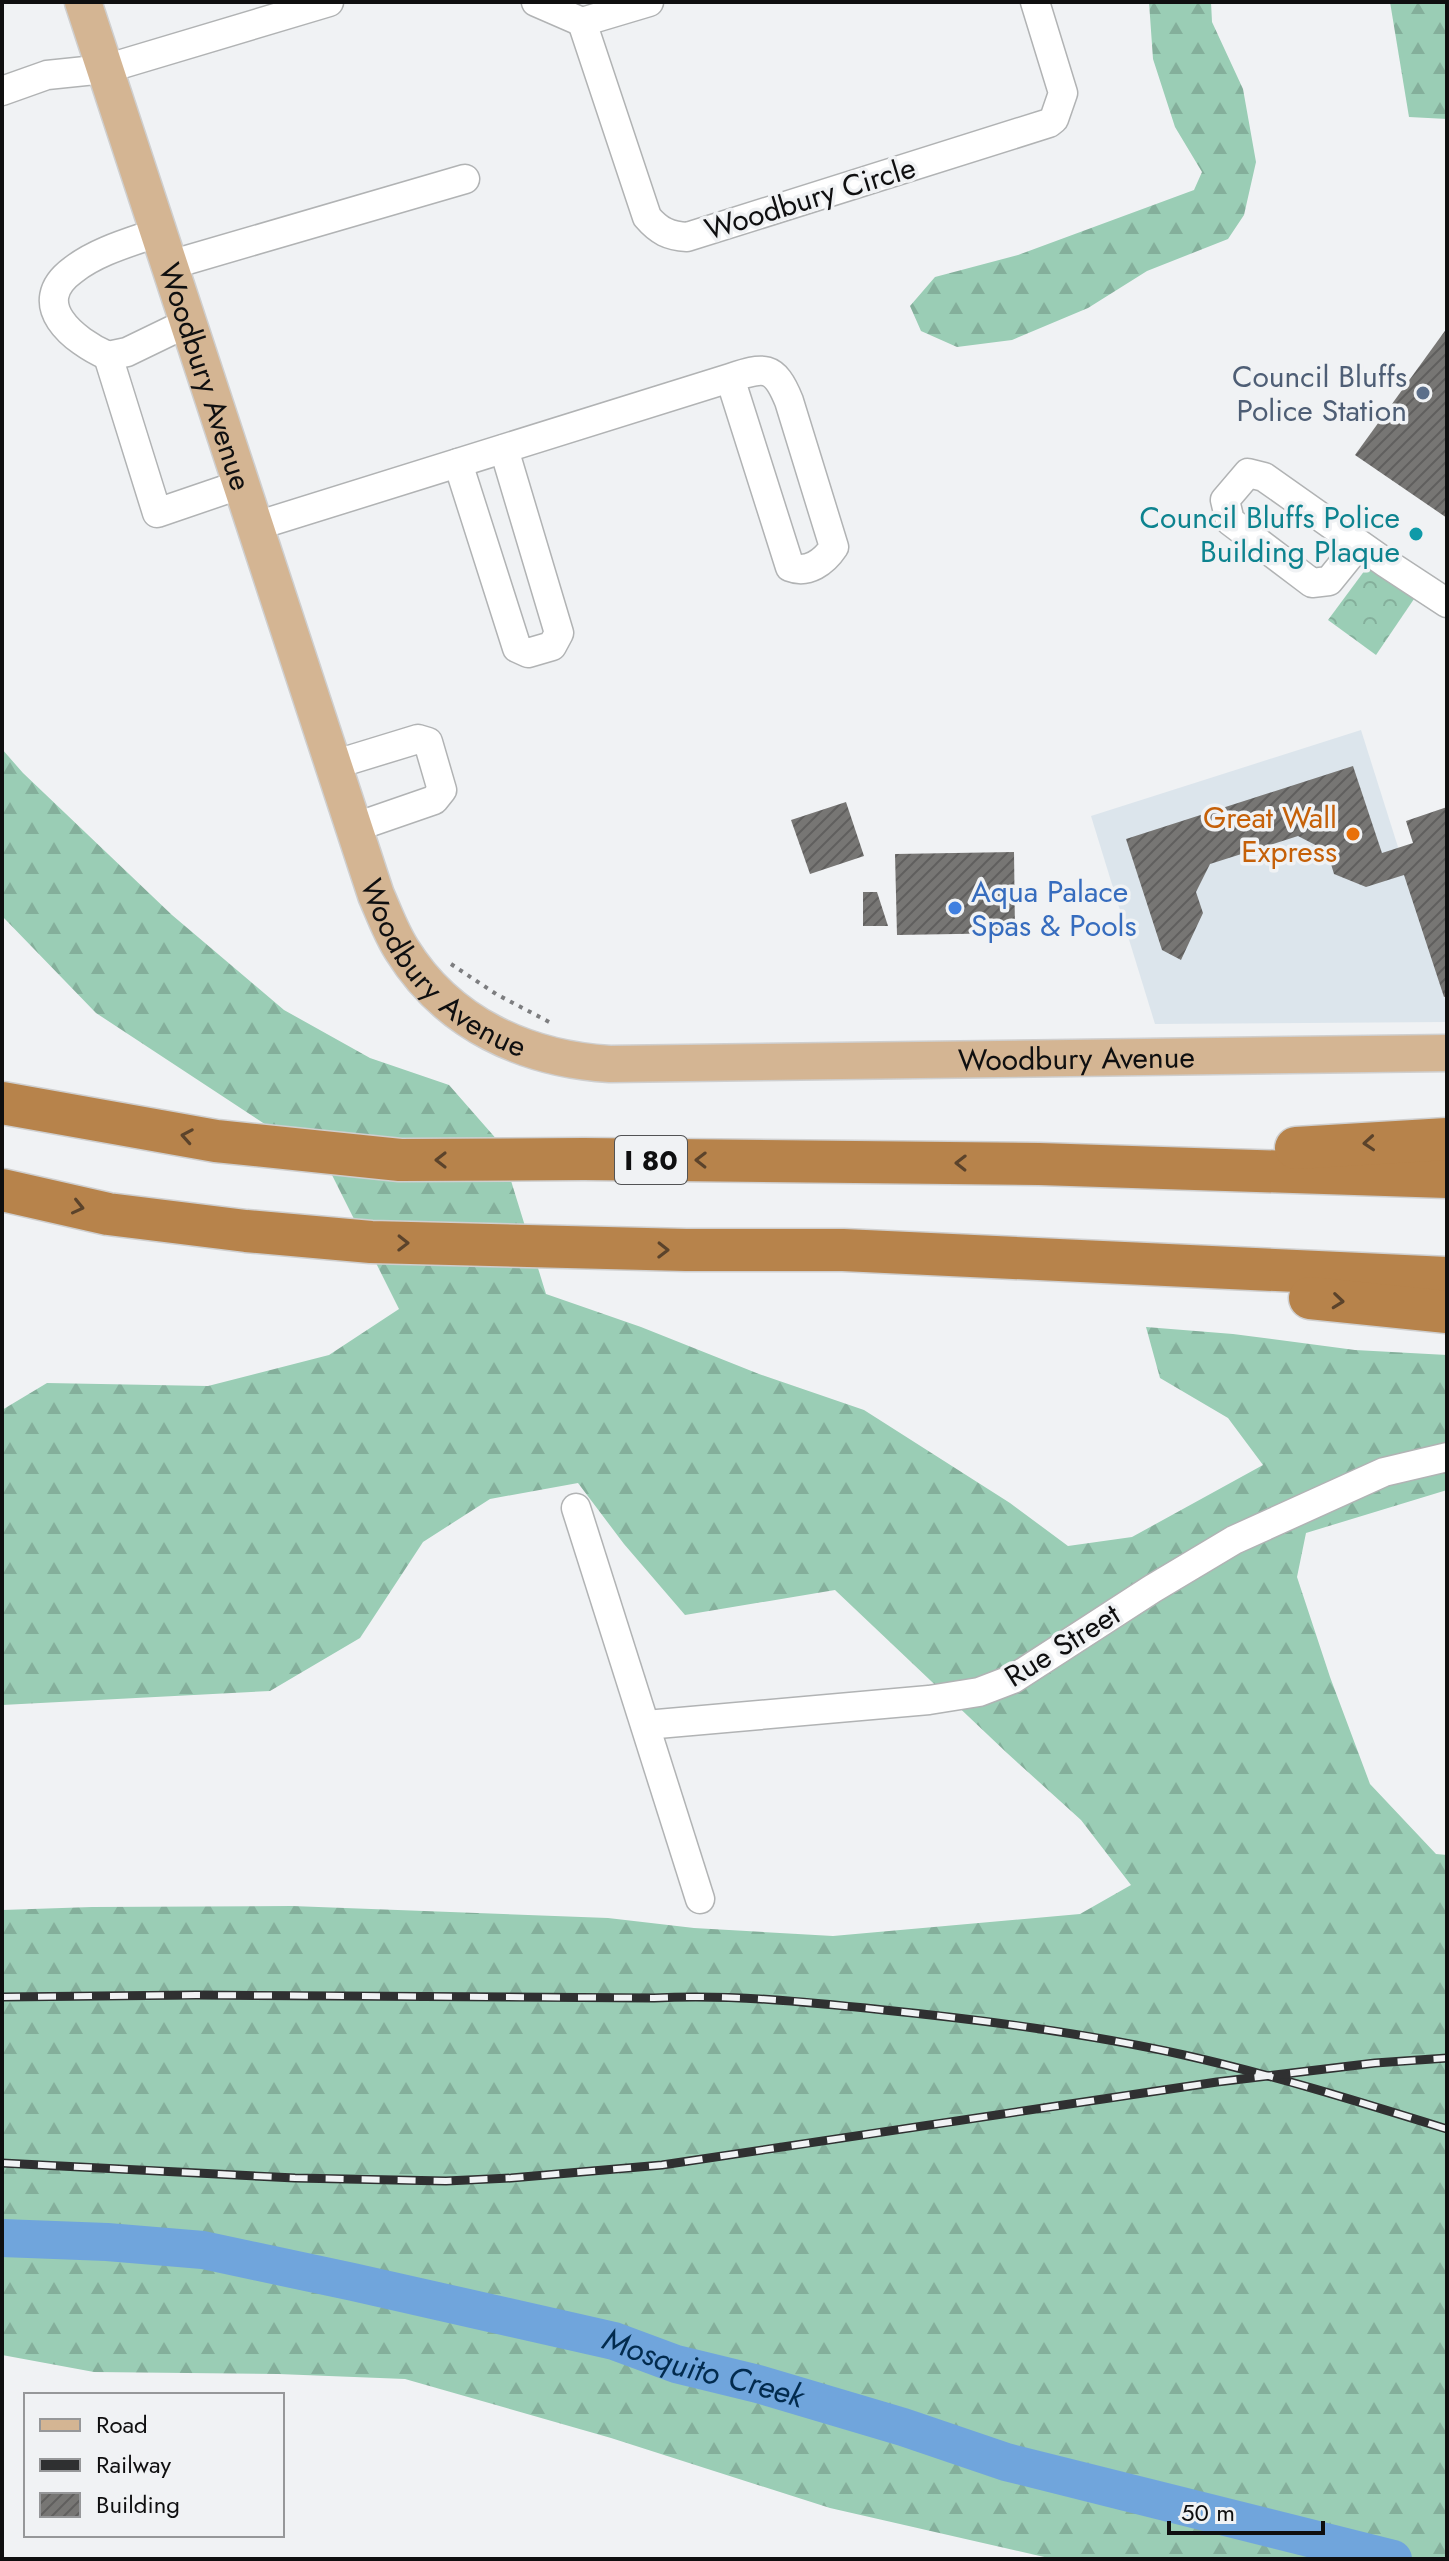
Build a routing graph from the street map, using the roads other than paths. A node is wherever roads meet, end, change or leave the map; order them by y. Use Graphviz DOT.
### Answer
graph roads {
  1 [pos="83,2"];
  2 [pos="329,2"];
  3 [pos="536,2"];
  4 [pos="649,2"];
  5 [pos="1035,2"];
  6 [pos="582,22"];
  7 [pos="105,69"];
  8 [pos="2,91"];
  9 [pos="465,179"];
  10 [pos="164,248"];
  11 [pos="189,322"];
  12 [pos="108,356"];
  13 [pos="730,378"];
  14 [pos="504,449"];
  15 [pos="458,463"];
  16 [pos="242,484"];
  17 [pos="256,526"];
  18 [pos="1359,544"];
  19 [pos="1447,603"];
  20 [pos="333,765"];
  21 [pos="353,828"];
  22 [pos="1447,1053"];
  23 [pos="2,1103"];
  24 [pos="1447,1139"];
  25 [pos="1039,1164"];
  26 [pos="1447,1177"];
  27 [pos="2,1190"];
  28 [pos="843,1250"];
  29 [pos="1447,1278"];
  30 [pos="1447,1312"];
  31 [pos="1447,1457"];
  32 [pos="576,1508"];
  33 [pos="646,1725"];
  34 [pos="700,1899"];
  1 -- 7 [label="main road, Woodbury Avenue"];
  2 -- 7 [label="street"];
  3 -- 6 [label="street"];
  4 -- 6 [label="street"];
  5 -- 6 [label="street, Woodbury Circle"];
  7 -- 8 [label="street"];
  7 -- 10 [label="main road, Woodbury Avenue"];
  9 -- 10 [label="street"];
  10 -- 11 [label="main road, Woodbury Avenue"];
  10 -- 12 [label="street"];
  11 -- 12 [label="street"];
  11 -- 16 [label="main road, Woodbury Avenue"];
  12 -- 16 [label="street"];
  13 -- 13 [label="street"];
  13 -- 14 [label="street"];
  14 -- 15 [label="street"];
  14 -- 15 [label="street"];
  15 -- 17 [label="street"];
  16 -- 17 [label="main road, Woodbury Avenue"];
  17 -- 20 [label="main road, Woodbury Avenue"];
  18 -- 18 [label="street"];
  18 -- 19 [label="street"];
  20 -- 21 [label="main road, Woodbury Avenue"];
  20 -- 21 [label="street"];
  21 -- 22 [label="main road, Woodbury Avenue"];
  25 -- 23 [label="highway, I 80, one-way"];
  24 -- 25 [label="highway, one-way"];
  25 -- 26 [label="highway, I 80"];
  27 -- 28 [label="highway, one-way"];
  28 -- 29 [label="highway"];
  28 -- 30 [label="highway, one-way"];
  31 -- 33 [label="street, Rue Street"];
  32 -- 33 [label="street"];
  33 -- 34 [label="street"];
}
